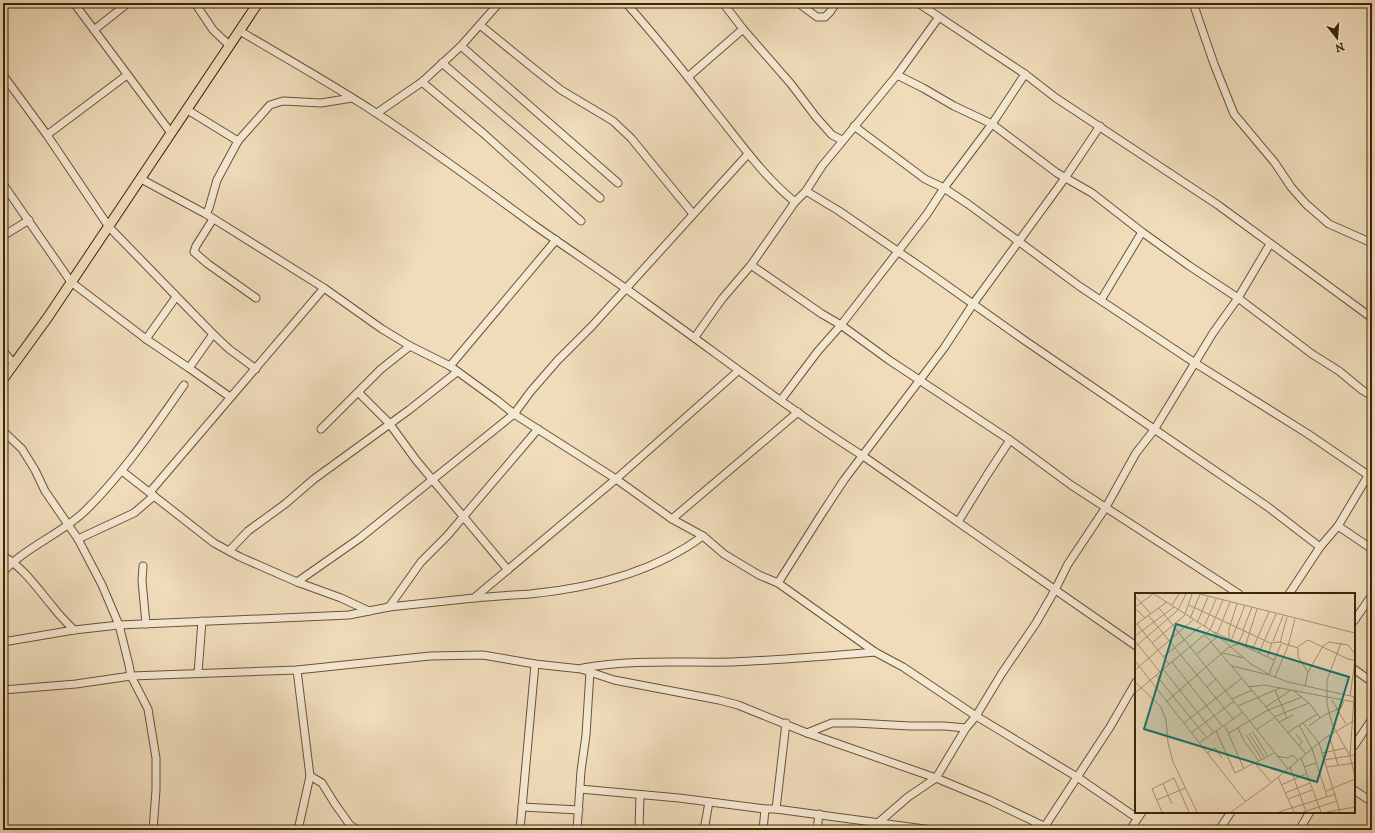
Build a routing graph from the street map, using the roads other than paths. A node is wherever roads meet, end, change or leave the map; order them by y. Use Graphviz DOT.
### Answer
graph roads {
  1 [pos="74,3"];
  2 [pos="128,3"];
  3 [pos="195,3"];
  4 [pos="258,3"];
  5 [pos="498,3"];
  6 [pos="626,3"];
  7 [pos="723,3"];
  8 [pos="798,3"];
  9 [pos="836,3"];
  10 [pos="918,3"];
  11 [pos="1193,3"];
  12 [pos="938,17"];
  13 [pos="480,25"];
  14 [pos="744,29"];
  15 [pos="94,30"];
  16 [pos="240,31"];
  17 [pos="229,45"];
  18 [pos="461,46"];
  19 [pos="442,63"];
  20 [pos="1025,74"];
  21 [pos="3,75"];
  22 [pos="127,75"];
  23 [pos="897,76"];
  24 [pos="688,77"];
  25 [pos="422,82"];
  26 [pos="352,98"];
  27 [pos="186,109"];
  28 [pos="377,113"];
  29 [pos="992,124"];
  30 [pos="854,126"];
  31 [pos="1100,126"];
  32 [pos="171,133"];
  33 [pos="47,135"];
  34 [pos="842,140"];
  35 [pos="238,141"];
  36 [pos="748,154"];
  37 [pos="1065,178"];
  38 [pos="141,179"];
  39 [pos="618,183"];
  40 [pos="3,184"];
  41 [pos="944,188"];
  42 [pos="806,191"];
  43 [pos="600,198"];
  44 [pos="795,202"];
  45 [pos="206,214"];
  46 [pos="693,214"];
  47 [pos="213,219"];
  48 [pos="29,220"];
  49 [pos="581,221"];
  50 [pos="109,227"];
  51 [pos="1142,232"];
  52 [pos="3,236"];
  53 [pos="556,240"];
  54 [pos="1019,241"];
  55 [pos="1372,243"];
  56 [pos="1270,244"];
  57 [pos="898,251"];
  58 [pos="751,266"];
  59 [pos="71,282"];
  60 [pos="324,288"];
  61 [pos="626,288"];
  62 [pos="176,296"];
  63 [pos="256,298"];
  64 [pos="1238,298"];
  65 [pos="1101,300"];
  66 [pos="973,304"];
  67 [pos="1372,318"];
  68 [pos="841,325"];
  69 [pos="213,334"];
  70 [pos="695,337"];
  71 [pos="146,339"];
  72 [pos="410,346"];
  73 [pos="3,351"];
  74 [pos="1195,363"];
  75 [pos="14,364"];
  76 [pos="450,366"];
  77 [pos="189,368"];
  78 [pos="256,369"];
  79 [pos="738,371"];
  80 [pos="457,372"];
  81 [pos="3,379"];
  82 [pos="920,380"];
  83 [pos="184,385"];
  84 [pos="359,393"];
  85 [pos="1372,396"];
  86 [pos="230,397"];
  87 [pos="781,400"];
  88 [pos="798,412"];
  89 [pos="514,414"];
  90 [pos="389,423"];
  91 [pos="321,429"];
  92 [pos="538,429"];
  93 [pos="1154,430"];
  94 [pos="3,431"];
  95 [pos="1010,440"];
  96 [pos="863,456"];
  97 [pos="1372,469"];
  98 [pos="122,471"];
  99 [pos="1368,475"];
  100 [pos="434,479"];
  101 [pos="616,479"];
  102 [pos="152,494"];
  103 [pos="1106,507"];
  104 [pos="462,516"];
  105 [pos="672,519"];
  106 [pos="958,522"];
  107 [pos="69,525"];
  108 [pos="1338,526"];
  109 [pos="702,536"];
  110 [pos="78,539"];
  111 [pos="1320,548"];
  112 [pos="1372,549"];
  113 [pos="229,551"];
  114 [pos="3,556"];
  115 [pos="13,561"];
  116 [pos="143,566"];
  117 [pos="508,570"];
  118 [pos="3,572"];
  119 [pos="297,582"];
  120 [pos="778,583"];
  121 [pos="1055,590"];
  122 [pos="1236,593"];
  123 [pos="1290,593"];
  124 [pos="1372,595"];
  125 [pos="474,598"];
  126 [pos="389,607"];
  127 [pos="370,611"];
  128 [pos="1355,620"];
  129 [pos="202,621"];
  130 [pos="146,624"];
  131 [pos="119,626"];
  132 [pos="74,630"];
  133 [pos="3,642"];
  134 [pos="1135,645"];
  135 [pos="875,652"];
  136 [pos="535,664"];
  137 [pos="581,669"];
  138 [pos="297,670"];
  139 [pos="1355,670"];
  140 [pos="590,672"];
  141 [pos="198,673"];
  142 [pos="131,676"];
  143 [pos="1372,682"];
  144 [pos="1135,684"];
  145 [pos="3,690"];
  146 [pos="976,716"];
  147 [pos="1372,719"];
  148 [pos="786,723"];
  149 [pos="966,728"];
  150 [pos="807,733"];
  151 [pos="1355,744"];
  152 [pos="310,776"];
  153 [pos="1077,777"];
  154 [pos="936,778"];
  155 [pos="580,789"];
  156 [pos="1355,791"];
  157 [pos="640,795"];
  158 [pos="709,802"];
  159 [pos="1372,802"];
  160 [pos="522,807"];
  161 [pos="765,809"];
  162 [pos="776,809"];
  163 [pos="579,810"];
  164 [pos="1141,813"];
  165 [pos="1230,813"];
  166 [pos="1309,813"];
  167 [pos="819,814"];
  168 [pos="1137,818"];
  169 [pos="878,826"];
  170 [pos="1049,828"];
  171 [pos="153,830"];
  172 [pos="298,830"];
  173 [pos="358,830"];
  174 [pos="520,830"];
  175 [pos="577,830"];
  176 [pos="639,830"];
  177 [pos="704,830"];
  178 [pos="763,830"];
  179 [pos="817,830"];
  180 [pos="932,830"];
  181 [pos="1130,830"];
  182 [pos="1219,830"];
  183 [pos="1300,830"];
  1 -- 15 [label="street"];
  2 -- 15 [label="street"];
  3 -- 17 [label="street"];
  4 -- 16 [label="main road"];
  5 -- 13 [label="street"];
  6 -- 24 [label="street"];
  7 -- 14 [label="street"];
  8 -- 9 [label="street"];
  10 -- 12 [label="street"];
  11 -- 55 [label="street"];
  12 -- 20 [label="street"];
  12 -- 23 [label="street"];
  13 -- 18 [label="street"];
  13 -- 46 [label="street"];
  14 -- 24 [label="street"];
  14 -- 34 [label="street"];
  15 -- 22 [label="street"];
  16 -- 17 [label="main road"];
  16 -- 26 [label="street"];
  17 -- 27 [label="main road"];
  18 -- 19 [label="street"];
  18 -- 39 [label="street"];
  19 -- 25 [label="street"];
  19 -- 43 [label="street"];
  20 -- 29 [label="street"];
  20 -- 31 [label="street"];
  21 -- 33 [label="street"];
  22 -- 32 [label="street"];
  22 -- 33 [label="street"];
  23 -- 29 [label="street"];
  23 -- 30 [label="street"];
  24 -- 36 [label="street"];
  25 -- 28 [label="street"];
  25 -- 49 [label="street"];
  26 -- 28 [label="street"];
  26 -- 35 [label="street"];
  27 -- 32 [label="main road"];
  27 -- 35 [label="street"];
  28 -- 53 [label="street"];
  29 -- 37 [label="street"];
  29 -- 41 [label="street"];
  30 -- 34 [label="street"];
  30 -- 41 [label="street"];
  31 -- 37 [label="street"];
  31 -- 56 [label="street"];
  32 -- 38 [label="main road"];
  33 -- 50 [label="street"];
  34 -- 42 [label="street"];
  35 -- 45 [label="street"];
  36 -- 44 [label="street"];
  36 -- 46 [label="street"];
  37 -- 51 [label="street"];
  37 -- 54 [label="street"];
  38 -- 45 [label="street"];
  38 -- 50 [label="main road"];
  40 -- 48 [label="street"];
  41 -- 54 [label="street"];
  41 -- 57 [label="street"];
  42 -- 44 [label="street"];
  42 -- 57 [label="street"];
  44 -- 58 [label="street"];
  45 -- 47 [label="street"];
  46 -- 61 [label="street"];
  47 -- 60 [label="street"];
  47 -- 63 [label="street"];
  48 -- 52 [label="street"];
  48 -- 59 [label="street"];
  50 -- 59 [label="main road"];
  50 -- 62 [label="street"];
  51 -- 64 [label="street"];
  51 -- 65 [label="street"];
  53 -- 61 [label="street"];
  53 -- 76 [label="street"];
  54 -- 65 [label="street"];
  54 -- 66 [label="street"];
  56 -- 64 [label="street"];
  56 -- 67 [label="street"];
  57 -- 66 [label="street"];
  57 -- 68 [label="street"];
  58 -- 68 [label="street"];
  58 -- 70 [label="street"];
  59 -- 71 [label="street"];
  59 -- 75 [label="main road"];
  60 -- 72 [label="street"];
  60 -- 78 [label="street"];
  61 -- 70 [label="street"];
  61 -- 89 [label="street"];
  62 -- 69 [label="street"];
  62 -- 71 [label="street"];
  64 -- 74 [label="street"];
  64 -- 85 [label="street"];
  65 -- 74 [label="street"];
  66 -- 82 [label="street"];
  66 -- 93 [label="street"];
  68 -- 82 [label="street"];
  68 -- 87 [label="street"];
  69 -- 77 [label="street"];
  69 -- 78 [label="street"];
  70 -- 79 [label="street"];
  71 -- 77 [label="street"];
  72 -- 76 [label="street"];
  72 -- 84 [label="street"];
  73 -- 75 [label="street"];
  74 -- 93 [label="street"];
  74 -- 99 [label="street"];
  75 -- 81 [label="main road"];
  76 -- 80 [label="street"];
  77 -- 86 [label="street"];
  78 -- 86 [label="street"];
  79 -- 87 [label="street"];
  79 -- 101 [label="street"];
  80 -- 89 [label="street"];
  80 -- 90 [label="street"];
  82 -- 95 [label="street"];
  82 -- 96 [label="street"];
  83 -- 98 [label="street"];
  84 -- 90 [label="street"];
  84 -- 91 [label="street"];
  86 -- 102 [label="street"];
  87 -- 88 [label="street"];
  88 -- 96 [label="street"];
  88 -- 105 [label="street"];
  89 -- 92 [label="street"];
  89 -- 100 [label="street"];
  90 -- 100 [label="street"];
  90 -- 113 [label="street"];
  92 -- 101 [label="street"];
  92 -- 104 [label="street"];
  93 -- 103 [label="street"];
  93 -- 111 [label="street"];
  94 -- 107 [label="street"];
  95 -- 103 [label="street"];
  95 -- 106 [label="street"];
  96 -- 106 [label="street"];
  96 -- 120 [label="street"];
  97 -- 99 [label="street"];
  98 -- 102 [label="street"];
  98 -- 107 [label="street"];
  99 -- 108 [label="street"];
  100 -- 104 [label="street"];
  100 -- 119 [label="street"];
  101 -- 105 [label="street"];
  101 -- 117 [label="street"];
  102 -- 110 [label="street"];
  102 -- 113 [label="street"];
  103 -- 121 [label="street"];
  103 -- 122 [label="street"];
  104 -- 117 [label="street"];
  104 -- 126 [label="street"];
  105 -- 109 [label="street"];
  106 -- 121 [label="street"];
  107 -- 110 [label="street"];
  107 -- 115 [label="street"];
  108 -- 111 [label="street"];
  108 -- 112 [label="street"];
  109 -- 120 [label="street"];
  109 -- 125 [label="street"];
  110 -- 131 [label="street"];
  111 -- 123 [label="street"];
  113 -- 119 [label="street"];
  114 -- 115 [label="street"];
  115 -- 118 [label="street"];
  115 -- 132 [label="street"];
  116 -- 130 [label="street"];
  117 -- 125 [label="street"];
  119 -- 127 [label="street"];
  120 -- 135 [label="street"];
  121 -- 134 [label="street"];
  121 -- 146 [label="street"];
  124 -- 128 [label="street"];
  125 -- 126 [label="street"];
  126 -- 127 [label="street"];
  127 -- 129 [label="street"];
  129 -- 130 [label="street"];
  129 -- 141 [label="street"];
  130 -- 131 [label="street"];
  131 -- 132 [label="street"];
  131 -- 142 [label="street"];
  132 -- 133 [label="street"];
  135 -- 137 [label="street"];
  135 -- 146 [label="street"];
  136 -- 137 [label="street"];
  136 -- 138 [label="street"];
  136 -- 160 [label="street"];
  137 -- 140 [label="street"];
  138 -- 141 [label="street"];
  138 -- 152 [label="street"];
  139 -- 143 [label="street"];
  140 -- 148 [label="street"];
  140 -- 155 [label="street"];
  141 -- 142 [label="street"];
  142 -- 145 [label="street"];
  142 -- 171 [label="street"];
  144 -- 153 [label="street"];
  146 -- 149 [label="street"];
  146 -- 153 [label="street"];
  147 -- 151 [label="street"];
  148 -- 150 [label="street"];
  148 -- 162 [label="street"];
  149 -- 150 [label="street"];
  149 -- 154 [label="street"];
  150 -- 154 [label="street"];
  152 -- 172 [label="street"];
  152 -- 173 [label="street"];
  153 -- 168 [label="street"];
  153 -- 170 [label="street"];
  154 -- 169 [label="street"];
  154 -- 170 [label="street"];
  155 -- 157 [label="street"];
  155 -- 163 [label="street"];
  156 -- 159 [label="street"];
  157 -- 158 [label="street"];
  157 -- 176 [label="street"];
  158 -- 161 [label="street"];
  158 -- 177 [label="street"];
  160 -- 163 [label="street"];
  160 -- 174 [label="street"];
  161 -- 162 [label="street"];
  161 -- 178 [label="street"];
  162 -- 167 [label="street"];
  163 -- 175 [label="street"];
  164 -- 168 [label="street"];
  165 -- 182 [label="street"];
  166 -- 183 [label="street"];
  167 -- 169 [label="street"];
  167 -- 179 [label="street"];
  168 -- 181 [label="street"];
  169 -- 180 [label="street"];
}
